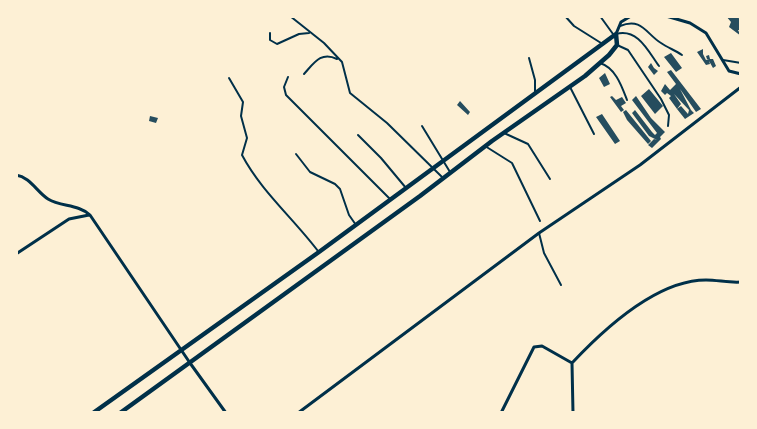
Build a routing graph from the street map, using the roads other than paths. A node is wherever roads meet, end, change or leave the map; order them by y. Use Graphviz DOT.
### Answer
graph roads {
  1 [pos="290,16"];
  2 [pos="565,16"];
  3 [pos="600,16"];
  4 [pos="631,16"];
  5 [pos="666,16"];
  6 [pos="618,27"];
  7 [pos="270,33"];
  8 [pos="311,33"];
  9 [pos="615,34"];
  10 [pos="601,43"];
  11 [pos="617,44"];
  12 [pos="682,55"];
  13 [pos="529,58"];
  14 [pos="340,60"];
  15 [pos="723,60"];
  16 [pos="741,62"];
  17 [pos="600,63"];
  18 [pos="659,66"];
  19 [pos="304,74"];
  20 [pos="741,74"];
  21 [pos="288,77"];
  22 [pos="229,78"];
  23 [pos="570,86"];
  24 [pos="741,87"];
  25 [pos="535,92"];
  26 [pos="627,100"];
  27 [pos="422,126"];
  28 [pos="668,126"];
  29 [pos="503,133"];
  30 [pos="594,134"];
  31 [pos="358,135"];
  32 [pos="485,146"];
  33 [pos="296,154"];
  34 [pos="443,160"];
  35 [pos="433,167"];
  36 [pos="450,172"];
  37 [pos="16,175"];
  38 [pos="442,178"];
  39 [pos="550,179"];
  40 [pos="406,188"];
  41 [pos="390,199"];
  42 [pos="90,215"];
  43 [pos="540,222"];
  44 [pos="356,224"];
  45 [pos="539,233"];
  46 [pos="319,252"];
  47 [pos="16,254"];
  48 [pos="741,282"];
  49 [pos="561,285"];
  50 [pos="181,350"];
  51 [pos="190,363"];
  52 [pos="572,363"];
  53 [pos="93,413"];
  54 [pos="120,413"];
  55 [pos="226,413"];
  56 [pos="298,413"];
  57 [pos="501,413"];
  58 [pos="573,413"];
  1 -- 8 [label="lane"];
  2 -- 10 [label="lane"];
  3 -- 9 [label="lane"];
  4 -- 6 [label="street"];
  5 -- 15 [label="street"];
  6 -- 9 [label="street"];
  6 -- 12 [label="lane"];
  7 -- 8 [label="lane"];
  8 -- 14 [label="lane"];
  9 -- 10 [label="street"];
  9 -- 11 [label="street"];
  9 -- 18 [label="lane"];
  10 -- 25 [label="street"];
  11 -- 17 [label="street"];
  11 -- 28 [label="lane"];
  13 -- 25 [label="lane"];
  14 -- 19 [label="lane"];
  14 -- 35 [label="lane"];
  15 -- 16 [label="lane"];
  15 -- 20 [label="street"];
  17 -- 23 [label="street"];
  17 -- 26 [label="lane"];
  21 -- 41 [label="lane"];
  22 -- 46 [label="lane"];
  23 -- 29 [label="street"];
  23 -- 30 [label="lane"];
  24 -- 45 [label="street"];
  25 -- 34 [label="street"];
  27 -- 34 [label="lane"];
  29 -- 32 [label="street"];
  29 -- 39 [label="lane"];
  31 -- 40 [label="lane"];
  32 -- 36 [label="street"];
  32 -- 43 [label="lane"];
  33 -- 44 [label="lane"];
  34 -- 35 [label="street"];
  34 -- 36 [label="lane"];
  35 -- 38 [label="lane"];
  35 -- 40 [label="street"];
  36 -- 38 [label="street"];
  37 -- 42 [label="street"];
  38 -- 51 [label="street"];
  40 -- 41 [label="street"];
  41 -- 44 [label="street"];
  42 -- 47 [label="street"];
  42 -- 50 [label="street"];
  44 -- 46 [label="street"];
  45 -- 49 [label="lane"];
  45 -- 56 [label="street"];
  46 -- 50 [label="street"];
  48 -- 52 [label="street"];
  50 -- 51 [label="street"];
  50 -- 53 [label="street"];
  51 -- 54 [label="street"];
  51 -- 55 [label="street"];
  52 -- 57 [label="street"];
  52 -- 58 [label="street"];
}
